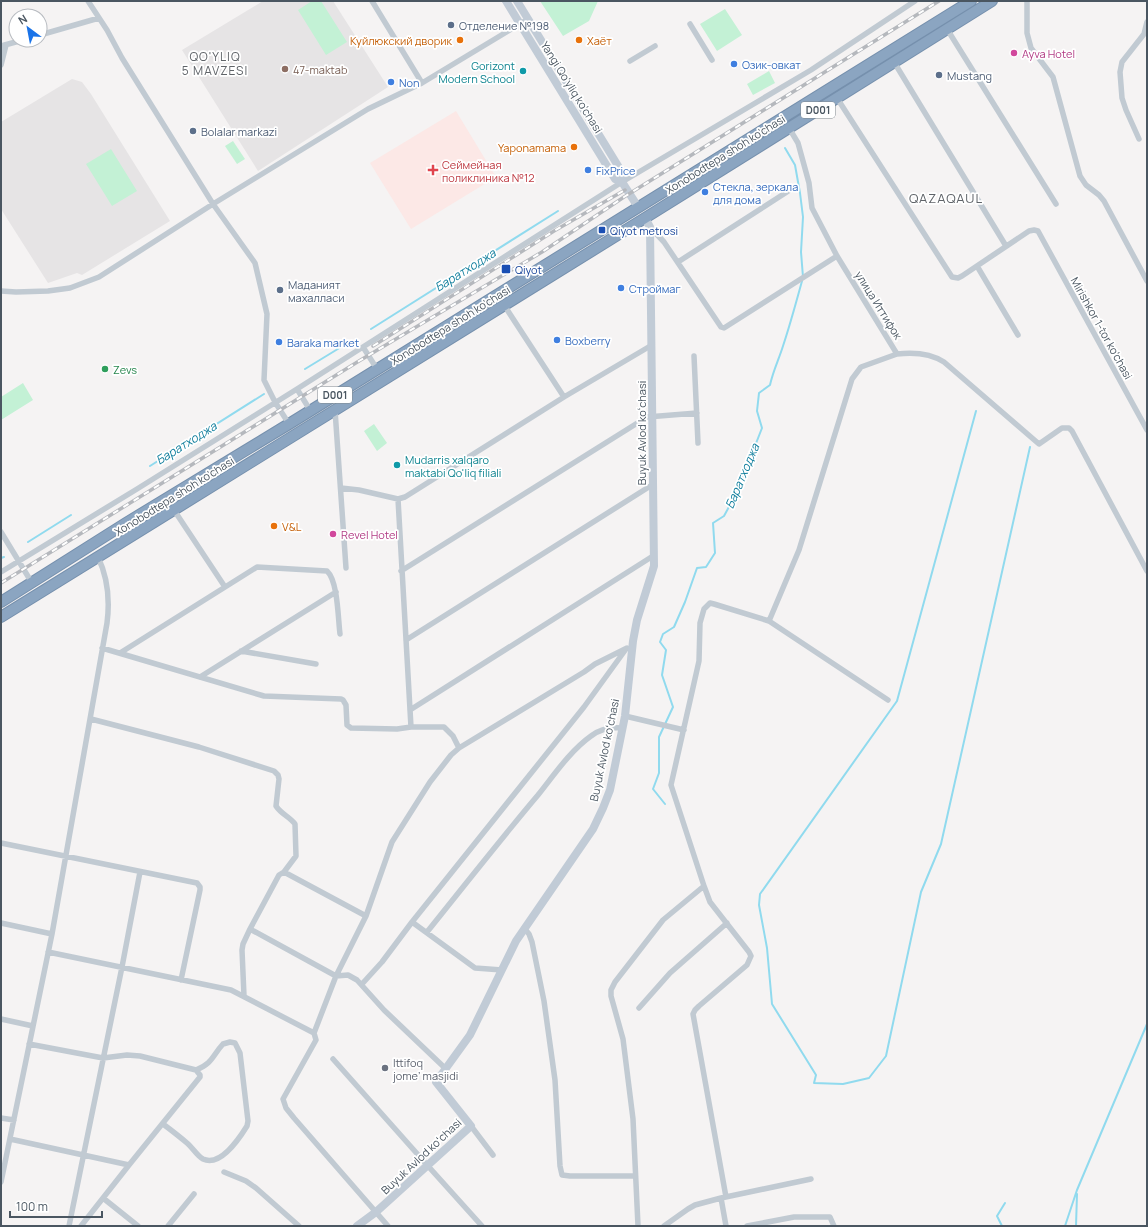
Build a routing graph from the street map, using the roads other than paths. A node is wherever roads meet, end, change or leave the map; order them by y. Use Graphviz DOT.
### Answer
graph roads {
  1 [pos="88,1"];
  2 [pos="372,1"];
  3 [pos="506,1"];
  4 [pos="517,1"];
  5 [pos="915,1"];
  6 [pos="971,1"];
  7 [pos="992,1"];
  8 [pos="1027,1"];
  9 [pos="99,18"];
  10 [pos="528,19"];
  11 [pos="1147,22"];
  12 [pos="520,24"];
  13 [pos="690,24"];
  14 [pos="946,29"];
  15 [pos="48,33"];
  16 [pos="1145,36"];
  17 [pos="3,46"];
  18 [pos="654,46"];
  19 [pos="712,60"];
  20 [pos="630,62"];
  21 [pos="894,62"];
  22 [pos="1,65"];
  23 [pos="422,83"];
  24 [pos="837,98"];
  25 [pos="789,128"];
  26 [pos="1139,138"];
  27 [pos="622,182"];
  28 [pos="796,188"];
  29 [pos="213,204"];
  30 [pos="1056,204"];
  31 [pos="638,207"];
  32 [pos="647,222"];
  33 [pos="1006,246"];
  34 [pos="837,256"];
  35 [pos="678,262"];
  36 [pos="977,266"];
  37 [pos="1147,281"];
  38 [pos="1,291"];
  39 [pos="504,305"];
  40 [pos="1018,335"];
  41 [pos="427,338"];
  42 [pos="652,345"];
  43 [pos="363,347"];
  44 [pos="433,349"];
  45 [pos="897,354"];
  46 [pos="694,356"];
  47 [pos="377,369"];
  48 [pos="297,389"];
  49 [pos="564,397"];
  50 [pos="275,402"];
  51 [pos="310,410"];
  52 [pos="335,410"];
  53 [pos="697,413"];
  54 [pos="653,415"];
  55 [pos="288,424"];
  56 [pos="1147,430"];
  57 [pos="698,443"];
  58 [pos="652,485"];
  59 [pos="341,488"];
  60 [pos="398,499"];
  61 [pos="174,510"];
  62 [pos="1,532"];
  63 [pos="653,556"];
  64 [pos="98,557"];
  65 [pos="18,561"];
  66 [pos="346,568"];
  67 [pos="402,571"];
  68 [pos="1147,571"];
  69 [pos="1,572"];
  70 [pos="32,583"];
  71 [pos="225,587"];
  72 [pos="336,592"];
  73 [pos="1,602"];
  74 [pos="1,618"];
  75 [pos="769,620"];
  76 [pos="340,634"];
  77 [pos="406,640"];
  78 [pos="630,644"];
  79 [pos="102,648"];
  80 [pos="241,651"];
  81 [pos="120,653"];
  82 [pos="316,664"];
  83 [pos="200,677"];
  84 [pos="888,700"];
  85 [pos="410,710"];
  86 [pos="625,716"];
  87 [pos="91,719"];
  88 [pos="411,727"];
  89 [pos="622,728"];
  90 [pos="684,730"];
  91 [pos="459,748"];
  92 [pos="1,843"];
  93 [pos="66,856"];
  94 [pos="140,872"];
  95 [pos="284,872"];
  96 [pos="704,886"];
  97 [pos="366,916"];
  98 [pos="412,922"];
  99 [pos="1,923"];
  100 [pos="727,923"];
  101 [pos="524,928"];
  102 [pos="250,929"];
  103 [pos="427,932"];
  104 [pos="52,934"];
  105 [pos="48,952"];
  106 [pos="122,967"];
  107 [pos="502,970"];
  108 [pos="336,976"];
  109 [pos="181,980"];
  110 [pos="362,984"];
  111 [pos="244,996"];
  112 [pos="639,1008"];
  113 [pos="1,1019"];
  114 [pos="33,1026"];
  115 [pos="314,1033"];
  116 [pos="29,1044"];
  117 [pos="103,1058"];
  118 [pos="333,1059"];
  119 [pos="446,1069"];
  120 [pos="196,1070"];
  121 [pos="1,1118"];
  122 [pos="14,1120"];
  123 [pos="163,1124"];
  124 [pos="471,1126"];
  125 [pos="10,1139"];
  126 [pos="83,1155"];
  127 [pos="493,1155"];
  128 [pos="129,1165"];
  129 [pos="428,1166"];
  130 [pos="224,1172"];
  131 [pos="635,1176"];
  132 [pos="811,1179"];
  133 [pos="1,1182"];
  134 [pos="194,1194"];
  135 [pos="723,1197"];
  136 [pos="103,1198"];
  137 [pos="376,1212"];
  138 [pos="69,1226"];
  139 [pos="81,1226"];
  140 [pos="138,1226"];
  141 [pos="168,1226"];
  142 [pos="299,1226"];
  143 [pos="356,1226"];
  144 [pos="388,1226"];
  145 [pos="482,1226"];
  146 [pos="638,1226"];
  147 [pos="664,1226"];
  148 [pos="726,1226"];
  149 [pos="747,1226"];
  150 [pos="834,1226"];
  1 -- 9 [label="street"];
  2 -- 23 [label="street"];
  3 -- 12 [label="street, Yangi Qo'yliq ko'chasi"];
  4 -- 10 [label="street, Yangi Qo'yliq ko'chasi"];
  5 -- 27 [label="street"];
  6 -- 31 [label="highway, Xonobodtepa shoh ko'chasi / D001"];
  7 -- 14 [label="highway, Xonobodtepa shoh ko'chasi / D001"];
  8 -- 37 [label="street"];
  9 -- 15 [label="street"];
  9 -- 29 [label="street"];
  10 -- 12 [label="street"];
  10 -- 27 [label="street, Yangi Qo'yliq ko'chasi"];
  11 -- 16 [label="street"];
  12 -- 23 [label="street"];
  12 -- 27 [label="street, Yangi Qo'yliq ko'chasi"];
  13 -- 19 [label="street"];
  14 -- 21 [label="highway, Xonobodtepa shoh ko'chasi / D001"];
  14 -- 30 [label="street"];
  16 -- 26 [label="street"];
  17 -- 22 [label="street"];
  18 -- 20 [label="street"];
  21 -- 24 [label="highway, Xonobodtepa shoh ko'chasi / D001"];
  21 -- 33 [label="street"];
  23 -- 29 [label="street"];
  24 -- 25 [label="highway, Xonobodtepa shoh ko'chasi / D001"];
  24 -- 36 [label="street"];
  25 -- 32 [label="highway, Xonobodtepa shoh ko'chasi / D001"];
  25 -- 34 [label="street, улица Иттифок"];
  27 -- 31 [label="street, Yangi Qo'yliq ko'chasi"];
  27 -- 43 [label="street"];
  28 -- 35 [label="street"];
  29 -- 38 [label="street"];
  29 -- 50 [label="street"];
  31 -- 32 [label="highway"];
  31 -- 41 [label="highway, Xonobodtepa shoh ko'chasi / D001"];
  32 -- 35 [label="street"];
  32 -- 39 [label="highway, Xonobodtepa shoh ko'chasi / D001"];
  32 -- 42 [label="street, Buyuk Avlod koʻchasi"];
  33 -- 36 [label="street"];
  33 -- 56 [label="street, Mirishkor 1-tor ko'chasi"];
  34 -- 35 [label="street"];
  34 -- 45 [label="street, улица Иттифок"];
  36 -- 40 [label="street"];
  39 -- 44 [label="highway, Xonobodtepa shoh ko'chasi / D001"];
  39 -- 49 [label="street"];
  41 -- 44 [label="highway"];
  41 -- 47 [label="highway, Xonobodtepa shoh ko'chasi / D001"];
  42 -- 49 [label="street"];
  42 -- 54 [label="street, Buyuk Avlod koʻchasi"];
  43 -- 47 [label="street"];
  43 -- 48 [label="street"];
  44 -- 52 [label="highway, Xonobodtepa shoh ko'chasi / D001"];
  45 -- 68 [label="street, улица Иттифок"];
  45 -- 75 [label="street"];
  46 -- 53 [label="street"];
  47 -- 51 [label="highway, Xonobodtepa shoh ko'chasi / D001"];
  48 -- 50 [label="street"];
  48 -- 51 [label="street"];
  49 -- 60 [label="street"];
  50 -- 55 [label="street"];
  50 -- 65 [label="street"];
  51 -- 55 [label="highway, Xonobodtepa shoh ko'chasi / D001"];
  52 -- 59 [label="street"];
  52 -- 61 [label="highway, Xonobodtepa shoh ko'chasi / D001"];
  53 -- 54 [label="street"];
  53 -- 57 [label="street"];
  54 -- 58 [label="street, Buyuk Avlod koʻchasi"];
  54 -- 67 [label="street"];
  55 -- 70 [label="highway, Xonobodtepa shoh ko'chasi / D001"];
  58 -- 63 [label="street, Buyuk Avlod koʻchasi"];
  58 -- 77 [label="street"];
  59 -- 60 [label="street"];
  59 -- 66 [label="street"];
  60 -- 67 [label="street"];
  61 -- 64 [label="highway, Xonobodtepa shoh ko'chasi / D001"];
  61 -- 71 [label="street"];
  62 -- 65 [label="street"];
  63 -- 78 [label="street, Buyuk Avlod koʻchasi"];
  63 -- 85 [label="street"];
  64 -- 74 [label="highway, Xonobodtepa shoh ko'chasi / D001"];
  64 -- 79 [label="street"];
  65 -- 69 [label="street"];
  65 -- 70 [label="street"];
  67 -- 77 [label="street"];
  70 -- 73 [label="highway, Xonobodtepa shoh ko'chasi / D001"];
  71 -- 72 [label="street"];
  71 -- 81 [label="street"];
  72 -- 76 [label="street"];
  72 -- 80 [label="street"];
  75 -- 84 [label="street"];
  75 -- 90 [label="street"];
  77 -- 85 [label="street"];
  78 -- 86 [label="street, Buyuk Avlod koʻchasi"];
  78 -- 91 [label="street"];
  78 -- 98 [label="street"];
  79 -- 81 [label="street"];
  79 -- 87 [label="street"];
  80 -- 82 [label="street"];
  80 -- 83 [label="street"];
  81 -- 83 [label="street"];
  83 -- 88 [label="street"];
  85 -- 88 [label="street"];
  86 -- 89 [label="street, Buyuk Avlod koʻchasi"];
  86 -- 90 [label="street"];
  87 -- 93 [label="street"];
  87 -- 95 [label="street"];
  88 -- 91 [label="street"];
  89 -- 101 [label="street, Buyuk Avlod koʻchasi"];
  89 -- 103 [label="street"];
  90 -- 96 [label="street"];
  91 -- 97 [label="street"];
  92 -- 93 [label="street"];
  93 -- 94 [label="street"];
  93 -- 104 [label="street"];
  94 -- 106 [label="street"];
  94 -- 109 [label="street"];
  95 -- 97 [label="street"];
  95 -- 102 [label="street"];
  96 -- 100 [label="street"];
  96 -- 131 [label="street"];
  97 -- 108 [label="street"];
  98 -- 103 [label="street"];
  98 -- 110 [label="street"];
  99 -- 104 [label="street"];
  100 -- 112 [label="street"];
  100 -- 135 [label="street"];
  101 -- 107 [label="street, Buyuk Avlod koʻchasi"];
  101 -- 131 [label="street"];
  102 -- 108 [label="street"];
  102 -- 111 [label="street"];
  103 -- 107 [label="street"];
  104 -- 105 [label="street"];
  105 -- 106 [label="street"];
  105 -- 114 [label="street"];
  106 -- 109 [label="street"];
  106 -- 117 [label="street"];
  107 -- 119 [label="street, Buyuk Avlod koʻchasi"];
  108 -- 110 [label="street"];
  108 -- 115 [label="street"];
  109 -- 111 [label="street"];
  110 -- 119 [label="street"];
  111 -- 115 [label="street"];
  113 -- 114 [label="street"];
  114 -- 116 [label="street"];
  115 -- 137 [label="street"];
  116 -- 117 [label="street"];
  116 -- 122 [label="street"];
  117 -- 120 [label="street"];
  117 -- 126 [label="street"];
  118 -- 129 [label="street"];
  119 -- 124 [label="street, Buyuk Avlod koʻchasi"];
  120 -- 123 [label="street"];
  120 -- 123 [label="street"];
  121 -- 122 [label="street"];
  122 -- 125 [label="street"];
  123 -- 128 [label="street"];
  124 -- 127 [label="street"];
  124 -- 129 [label="street, Buyuk Avlod koʻchasi"];
  125 -- 126 [label="street"];
  125 -- 133 [label="street"];
  126 -- 128 [label="street"];
  126 -- 138 [label="street"];
  128 -- 136 [label="street"];
  129 -- 137 [label="street, Buyuk Avlod koʻchasi"];
  129 -- 145 [label="street"];
  130 -- 142 [label="street"];
  131 -- 146 [label="street"];
  132 -- 135 [label="street"];
  134 -- 141 [label="street"];
  135 -- 147 [label="street"];
  135 -- 148 [label="street"];
  136 -- 139 [label="street"];
  136 -- 140 [label="street"];
  137 -- 143 [label="street, Buyuk Avlod koʻchasi"];
  137 -- 144 [label="street"];
  149 -- 150 [label="street"];
}
